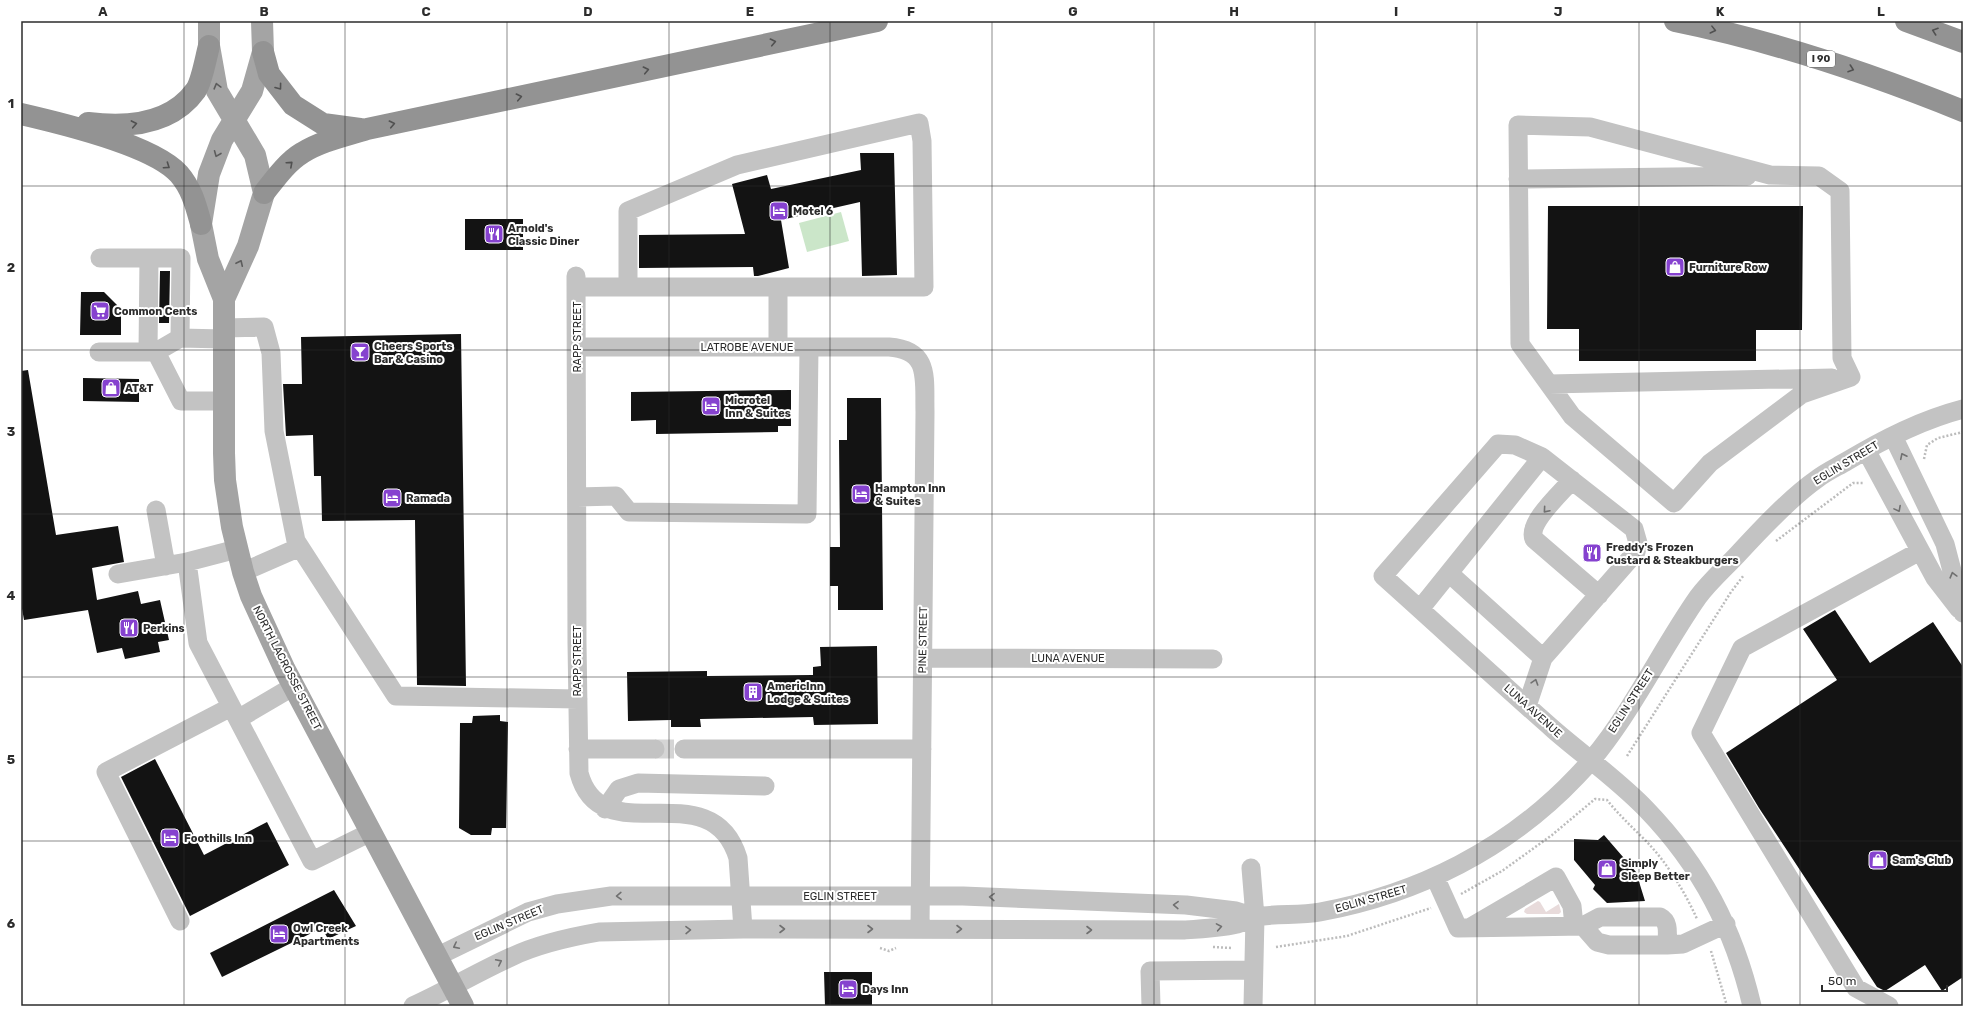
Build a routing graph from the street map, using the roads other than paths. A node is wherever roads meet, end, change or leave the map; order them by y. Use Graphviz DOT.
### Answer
graph roads {
  1 [pos="209,21"];
  2 [pos="262,21"];
  3 [pos="877,21"];
  4 [pos="1675,21"];
  5 [pos="1906,21"];
  6 [pos="1963,42"];
  7 [pos="209,46"];
  8 [pos="263,52"];
  9 [pos="1963,111"];
  10 [pos="30,116"];
  11 [pos="236,120"];
  12 [pos="366,130"];
  13 [pos="1770,175"];
  14 [pos="1518,179"];
  15 [pos="264,193"];
  16 [pos="201,224"];
  17 [pos="100,258"];
  18 [pos="149,258"];
  19 [pos="628,287"];
  20 [pos="778,287"];
  21 [pos="224,299"];
  22 [pos="224,334"];
  23 [pos="180,338"];
  24 [pos="778,347"];
  25 [pos="809,347"];
  26 [pos="577,348"];
  27 [pos="152,351"];
  28 [pos="100,352"];
  29 [pos="915,354"];
  30 [pos="1852,378"];
  31 [pos="1549,384"];
  32 [pos="223,401"];
  33 [pos="1963,409"];
  34 [pos="1893,436"];
  35 [pos="1866,450"];
  36 [pos="1542,457"];
  37 [pos="1572,480"];
  38 [pos="577,497"];
  39 [pos="156,510"];
  40 [pos="300,547"];
  41 [pos="237,549"];
  42 [pos="1920,551"];
  43 [pos="187,562"];
  44 [pos="166,566"];
  45 [pos="243,572"];
  46 [pos="118,574"];
  47 [pos="1450,574"];
  48 [pos="1599,595"];
  49 [pos="1420,609"];
  50 [pos="1963,613"];
  51 [pos="923,658"];
  52 [pos="1543,658"];
  53 [pos="1213,659"];
  54 [pos="294,686"];
  55 [pos="578,699"];
  56 [pos="1527,706"];
  57 [pos="234,713"];
  58 [pos="578,749"];
  59 [pos="655,749"];
  60 [pos="684,749"];
  61 [pos="922,749"];
  62 [pos="1591,761"];
  63 [pos="765,786"];
  64 [pos="605,808"];
  65 [pos="371,832"];
  66 [pos="1251,868"];
  67 [pos="1435,877"];
  68 [pos="920,895"];
  69 [pos="742,896"];
  70 [pos="1255,917"];
  71 [pos="180,921"];
  72 [pos="1726,924"];
  73 [pos="1578,926"];
  74 [pos="1470,927"];
  75 [pos="743,929"];
  76 [pos="920,929"];
  77 [pos="1667,945"];
  78 [pos="436,957"];
  79 [pos="1253,970"];
  80 [pos="458,997"];
  81 [pos="413,1006"];
  82 [pos="1151,1006"];
  83 [pos="1254,1006"];
  84 [pos="1752,1006"];
  85 [pos="1889,1006"];
  1 -- 7 [label="main road"];
  2 -- 8 [label="main road, NORTH LACROSSE STREET"];
  12 -- 3 [label="highway, one-way"];
  4 -- 9 [label="highway, I 90, one-way"];
  6 -- 5 [label="highway, one-way"];
  10 -- 7 [label="highway, one-way"];
  11 -- 7 [label="main road, one-way"];
  8 -- 11 [label="main road, NORTH LACROSSE STREET"];
  8 -- 12 [label="highway, one-way"];
  10 -- 16 [label="highway, one-way"];
  11 -- 15 [label="main road"];
  11 -- 16 [label="main road, NORTH LACROSSE STREET, one-way"];
  15 -- 12 [label="highway, one-way"];
  13 -- 14 [label="street"];
  13 -- 14 [label="street"];
  13 -- 30 [label="street"];
  14 -- 31 [label="street"];
  21 -- 15 [label="main road, NORTH LACROSSE STREET, one-way"];
  16 -- 21 [label="main road, NORTH LACROSSE STREET"];
  17 -- 18 [label="street"];
  18 -- 23 [label="street"];
  18 -- 27 [label="street"];
  19 -- 20 [label="street"];
  19 -- 20 [label="street"];
  19 -- 26 [label="street, RAPP STREET"];
  20 -- 24 [label="street"];
  21 -- 22 [label="main road, NORTH LACROSSE STREET"];
  22 -- 23 [label="street"];
  22 -- 32 [label="main road, NORTH LACROSSE STREET"];
  22 -- 40 [label="street"];
  23 -- 27 [label="street"];
  24 -- 25 [label="street, LATROBE AVENUE"];
  24 -- 26 [label="street, LATROBE AVENUE"];
  25 -- 29 [label="street, LATROBE AVENUE"];
  25 -- 38 [label="street"];
  26 -- 38 [label="street, RAPP STREET"];
  27 -- 28 [label="street"];
  27 -- 32 [label="street"];
  29 -- 51 [label="street, PINE STREET"];
  30 -- 31 [label="street"];
  30 -- 31 [label="street"];
  32 -- 41 [label="main road, NORTH LACROSSE STREET"];
  33 -- 34 [label="street, EGLIN STREET"];
  34 -- 35 [label="street, EGLIN STREET"];
  50 -- 34 [label="street, one-way"];
  35 -- 42 [label="street, one-way"];
  35 -- 62 [label="street, EGLIN STREET"];
  36 -- 37 [label="street"];
  36 -- 47 [label="street"];
  36 -- 49 [label="street, LUNA AVENUE"];
  37 -- 48 [label="street, one-way"];
  37 -- 48 [label="street"];
  38 -- 55 [label="street, RAPP STREET"];
  39 -- 44 [label="street"];
  40 -- 45 [label="street"];
  40 -- 55 [label="street"];
  41 -- 43 [label="street"];
  41 -- 45 [label="main road, NORTH LACROSSE STREET"];
  42 -- 50 [label="street"];
  42 -- 85 [label="street"];
  43 -- 44 [label="street"];
  43 -- 57 [label="street"];
  44 -- 46 [label="street"];
  45 -- 54 [label="main road, NORTH LACROSSE STREET"];
  47 -- 49 [label="street"];
  47 -- 52 [label="street"];
  48 -- 52 [label="street"];
  49 -- 56 [label="street, LUNA AVENUE"];
  51 -- 53 [label="street, LUNA AVENUE"];
  51 -- 61 [label="street, PINE STREET"];
  56 -- 52 [label="street, one-way"];
  54 -- 57 [label="street"];
  54 -- 65 [label="main road, NORTH LACROSSE STREET"];
  55 -- 58 [label="street, RAPP STREET"];
  56 -- 62 [label="street, LUNA AVENUE"];
  57 -- 65 [label="street"];
  57 -- 71 [label="street"];
  58 -- 59 [label="street"];
  58 -- 64 [label="street, RAPP STREET"];
  60 -- 61 [label="street"];
  61 -- 68 [label="street, PINE STREET"];
  62 -- 67 [label="street, EGLIN STREET"];
  62 -- 72 [label="street, LUNA AVENUE"];
  63 -- 64 [label="street"];
  64 -- 69 [label="street, RAPP STREET"];
  65 -- 78 [label="main road, NORTH LACROSSE STREET"];
  66 -- 70 [label="street"];
  67 -- 70 [label="street, EGLIN STREET"];
  67 -- 74 [label="street"];
  68 -- 69 [label="street, EGLIN STREET"];
  70 -- 68 [label="street, EGLIN STREET, one-way"];
  68 -- 76 [label="street, PINE STREET"];
  69 -- 75 [label="street, RAPP STREET"];
  69 -- 78 [label="street, EGLIN STREET, one-way"];
  76 -- 70 [label="street, EGLIN STREET, one-way"];
  70 -- 79 [label="street"];
  72 -- 77 [label="street"];
  72 -- 84 [label="street, LUNA AVENUE"];
  73 -- 74 [label="street"];
  73 -- 74 [label="street"];
  73 -- 77 [label="street"];
  73 -- 77 [label="street"];
  75 -- 76 [label="street, EGLIN STREET, one-way"];
  80 -- 75 [label="street, EGLIN STREET, one-way"];
  78 -- 80 [label="main road, NORTH LACROSSE STREET"];
  79 -- 82 [label="street"];
  79 -- 83 [label="street"];
  80 -- 81 [label="street, EGLIN STREET"];
}
